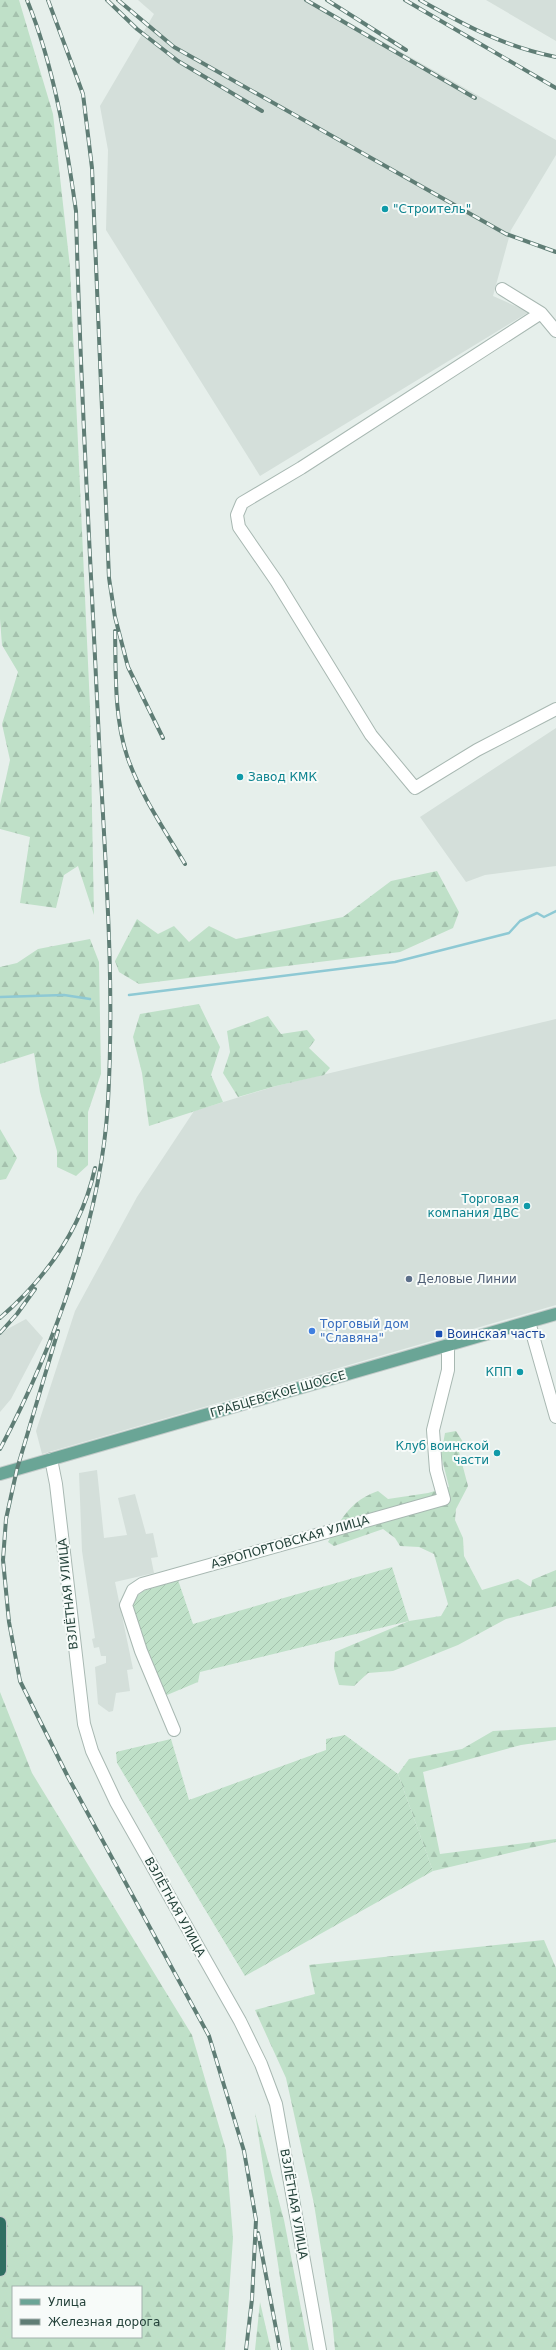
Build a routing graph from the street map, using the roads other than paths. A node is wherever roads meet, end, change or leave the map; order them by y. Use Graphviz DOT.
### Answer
graph roads {
  1 [pos="502,289"];
  2 [pos="541,313"];
  3 [pos="556,331"];
  4 [pos="556,709"];
  5 [pos="556,1314"];
  6 [pos="529,1322"];
  7 [pos="448,1346"];
  8 [pos="556,1417"];
  9 [pos="51,1459"];
  10 [pos="0,1474"];
  11 [pos="174,1730"];
  12 [pos="0,2223"];
  13 [pos="0,2270"];
  14 [pos="320,2350"];
  1 -- 2 [label="street"];
  2 -- 3 [label="street"];
  2 -- 4 [label="street"];
  5 -- 6 [label="main road, ГРАБЦЕВСКОЕ ШОССЕ"];
  6 -- 7 [label="main road, ГРАБЦЕВСКОЕ ШОССЕ"];
  6 -- 8 [label="street"];
  7 -- 9 [label="main road, ГРАБЦЕВСКОЕ ШОССЕ"];
  7 -- 11 [label="street, АЭРОПОРТОВСКАЯ УЛИЦА"];
  9 -- 10 [label="main road, ГРАБЦЕВСКОЕ ШОССЕ"];
  9 -- 14 [label="street, ВЗЛЁТНАЯ УЛИЦА"];
  12 -- 13 [label="highway"];
}
